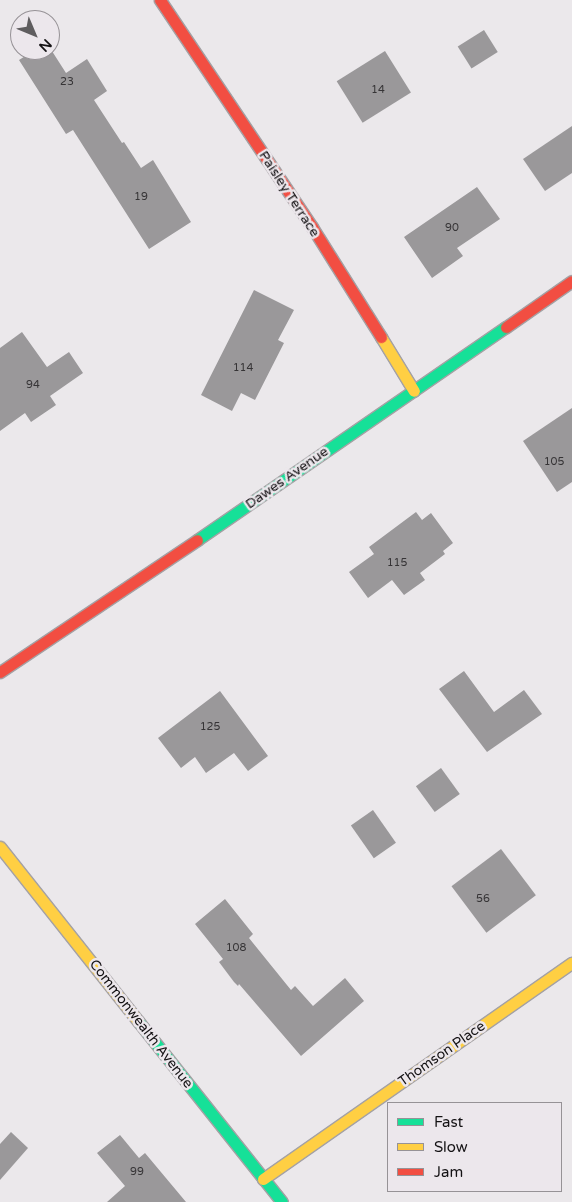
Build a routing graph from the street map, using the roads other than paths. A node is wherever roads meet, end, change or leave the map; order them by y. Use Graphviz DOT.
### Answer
graph roads {
  1 [pos="160,0"];
  2 [pos="572,281"];
  3 [pos="414,391"];
  4 [pos="0,672"];
  5 [pos="0,846"];
  6 [pos="572,963"];
  7 [pos="263,1179"];
  8 [pos="282,1202"];
  1 -- 3 [label="street, Paisley Terrace"];
  2 -- 3 [label="street, Dawes Avenue"];
  3 -- 4 [label="street, Dawes Avenue"];
  5 -- 7 [label="street, Commonwealth Avenue"];
  6 -- 7 [label="street, Thomson Place"];
  7 -- 8 [label="street, Commonwealth Avenue"];
}
